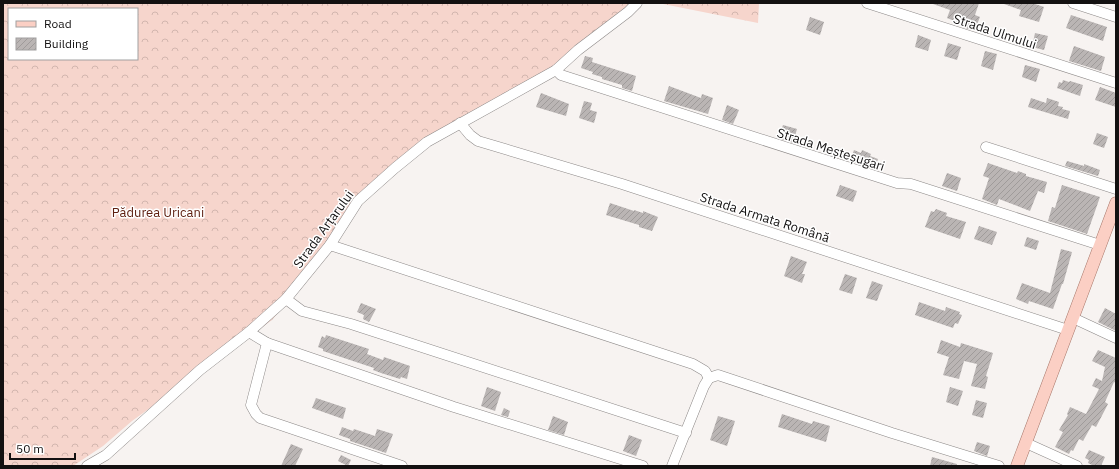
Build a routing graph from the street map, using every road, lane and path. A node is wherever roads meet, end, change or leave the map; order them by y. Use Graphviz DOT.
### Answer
graph roads {
  1 [pos="637,3"];
  2 [pos="867,3"];
  3 [pos="1073,3"];
  4 [pos="1116,17"];
  5 [pos="556,70"];
  6 [pos="1116,83"];
  7 [pos="460,123"];
  8 [pos="986,147"];
  9 [pos="1116,189"];
  10 [pos="1116,203"];
  11 [pos="330,245"];
  12 [pos="1100,245"];
  13 [pos="286,299"];
  14 [pos="1073,318"];
  15 [pos="1068,330"];
  16 [pos="249,332"];
  17 [pos="1116,338"];
  18 [pos="267,343"];
  19 [pos="709,378"];
  20 [pos="686,433"];
  21 [pos="1026,443"];
  22 [pos="87,466"];
  23 [pos="402,466"];
  24 [pos="643,466"];
  25 [pos="672,466"];
  26 [pos="999,466"];
  27 [pos="1017,466"];
  28 [pos="1077,466"];
  1 -- 5 [label="street, Strada Arțarului"];
  2 -- 6 [label="street, Strada Ulmului"];
  3 -- 4 [label="street"];
  5 -- 7 [label="street, Strada Arțarului"];
  5 -- 12 [label="street, Strada Meșteșugari"];
  7 -- 11 [label="street, Strada Arțarului"];
  7 -- 15 [label="street, Strada Armata Română"];
  8 -- 9 [label="street"];
  10 -- 12 [label="main road"];
  11 -- 13 [label="street, Strada Arțarului"];
  11 -- 19 [label="street"];
  12 -- 14 [label="main road"];
  13 -- 16 [label="street, Strada Arțarului"];
  13 -- 20 [label="street"];
  14 -- 15 [label="main road"];
  14 -- 17 [label="street"];
  15 -- 21 [label="main road"];
  16 -- 18 [label="street"];
  16 -- 22 [label="street, Strada Arțarului"];
  18 -- 23 [label="street"];
  18 -- 24 [label="street"];
  19 -- 20 [label="street"];
  19 -- 26 [label="street"];
  20 -- 25 [label="street"];
  21 -- 27 [label="main road"];
  21 -- 28 [label="street"];
}
